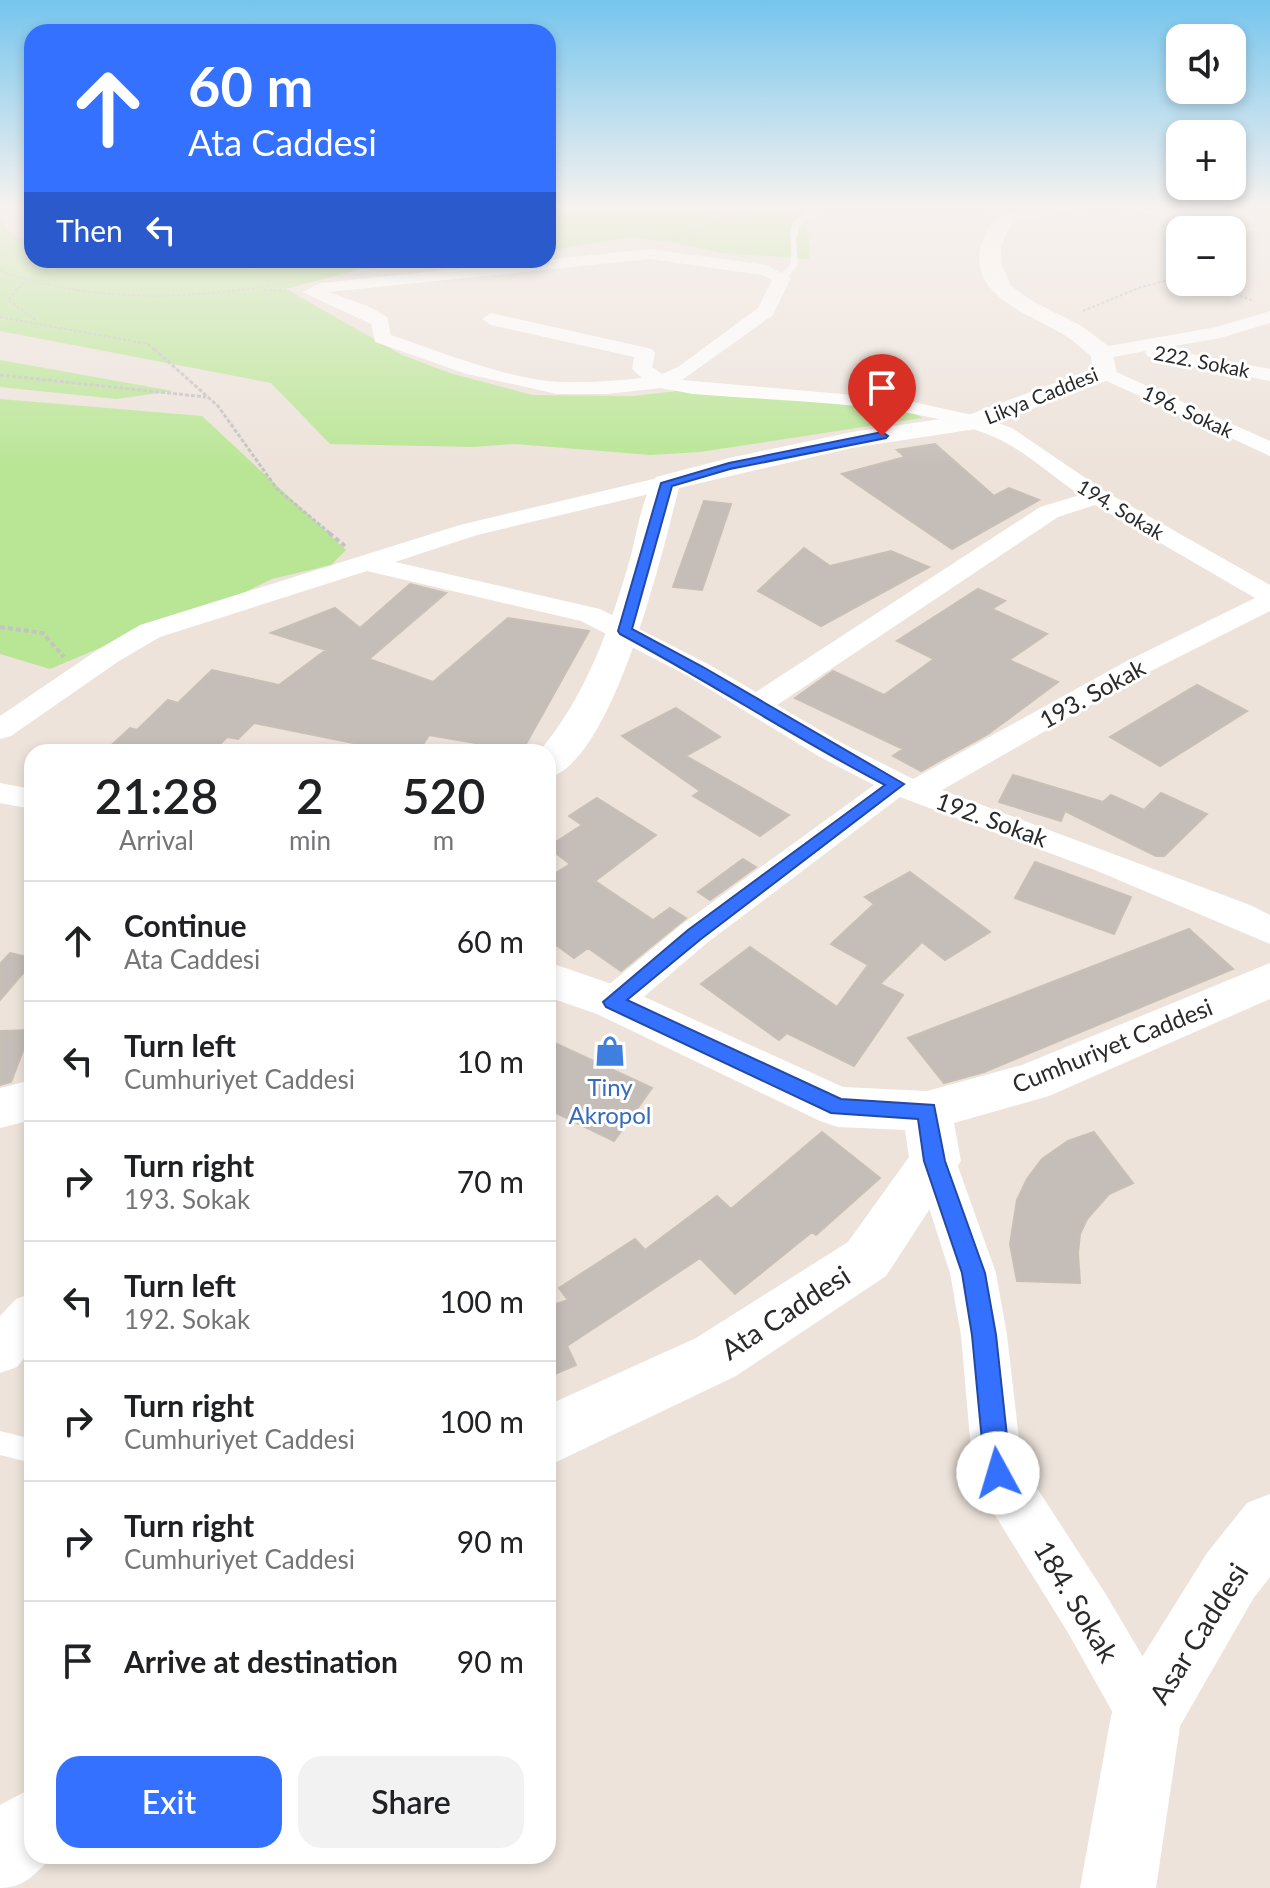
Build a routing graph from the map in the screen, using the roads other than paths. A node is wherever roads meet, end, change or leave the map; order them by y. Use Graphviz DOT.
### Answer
graph roads {
  1 [pos="319,292"];
  2 [pos="775,292"];
  3 [pos="1006,292"];
  4 [pos="1263,309"];
  5 [pos="491,319"];
  6 [pos="1247,323"];
  7 [pos="1270,330"];
  8 [pos="1135,348"];
  9 [pos="1104,363"];
  10 [pos="1270,375"];
  11 [pos="661,382"];
  12 [pos="973,422"];
  13 [pos="1270,449"];
  14 [pos="666,483"];
  15 [pos="1098,497"];
  16 [pos="363,562"];
  17 [pos="1270,598"];
  18 [pos="625,631"];
  19 [pos="755,706"];
  20 [pos="0,730"];
  21 [pos="556,758"];
  22 [pos="906,788"];
  23 [pos="0,793"];
  24 [pos="24,798"];
  25 [pos="1270,931"];
  26 [pos="1270,980"];
  27 [pos="556,983"];
  28 [pos="613,1002"];
  29 [pos="24,1102"];
  30 [pos="0,1108"];
  31 [pos="931,1136"];
  32 [pos="24,1323"];
  33 [pos="0,1351"];
  34 [pos="556,1432"];
  35 [pos="0,1443"];
  36 [pos="24,1449"];
  37 [pos="1270,1526"];
  38 [pos="1146,1716"];
  39 [pos="24,1833"];
  40 [pos="0,1856"];
  41 [pos="1118,1888"];
  1 -- 11 [label="street"];
  2 -- 11 [label="street"];
  3 -- 9 [label="street, Likya Caddesi"];
  4 -- 6 [label="street"];
  5 -- 11 [label="street"];
  6 -- 7 [label="street"];
  6 -- 8 [label="street"];
  8 -- 9 [label="street"];
  8 -- 10 [label="street, 222. Sokak"];
  9 -- 12 [label="street, Likya Caddesi"];
  9 -- 13 [label="street, 196. Sokak"];
  11 -- 12 [label="street, 194. Sokak"];
  12 -- 14 [label="street"];
  12 -- 15 [label="street, 194. Sokak"];
  14 -- 16 [label="street"];
  14 -- 18 [label="street"];
  15 -- 17 [label="street, 194. Sokak"];
  15 -- 19 [label="street"];
  16 -- 18 [label="street, 192. Sokak"];
  16 -- 20 [label="street"];
  17 -- 22 [label="street, 193. Sokak"];
  18 -- 19 [label="street, 192. Sokak"];
  18 -- 21 [label="street"];
  19 -- 22 [label="street, 192. Sokak"];
  22 -- 25 [label="street, 192. Sokak"];
  22 -- 28 [label="street, 193. Sokak"];
  23 -- 24 [label="street"];
  26 -- 31 [label="street, Cumhuriyet Caddesi"];
  27 -- 28 [label="street, Cumhuriyet Caddesi"];
  28 -- 31 [label="street, Cumhuriyet Caddesi"];
  29 -- 30 [label="street"];
  31 -- 34 [label="street, Ata Caddesi"];
  31 -- 38 [label="street, 184. Sokak"];
  32 -- 33 [label="street"];
  35 -- 36 [label="lane"];
  37 -- 38 [label="street, Asar Caddesi"];
  38 -- 41 [label="street, Asar Caddesi"];
  39 -- 40 [label="street"];
}
